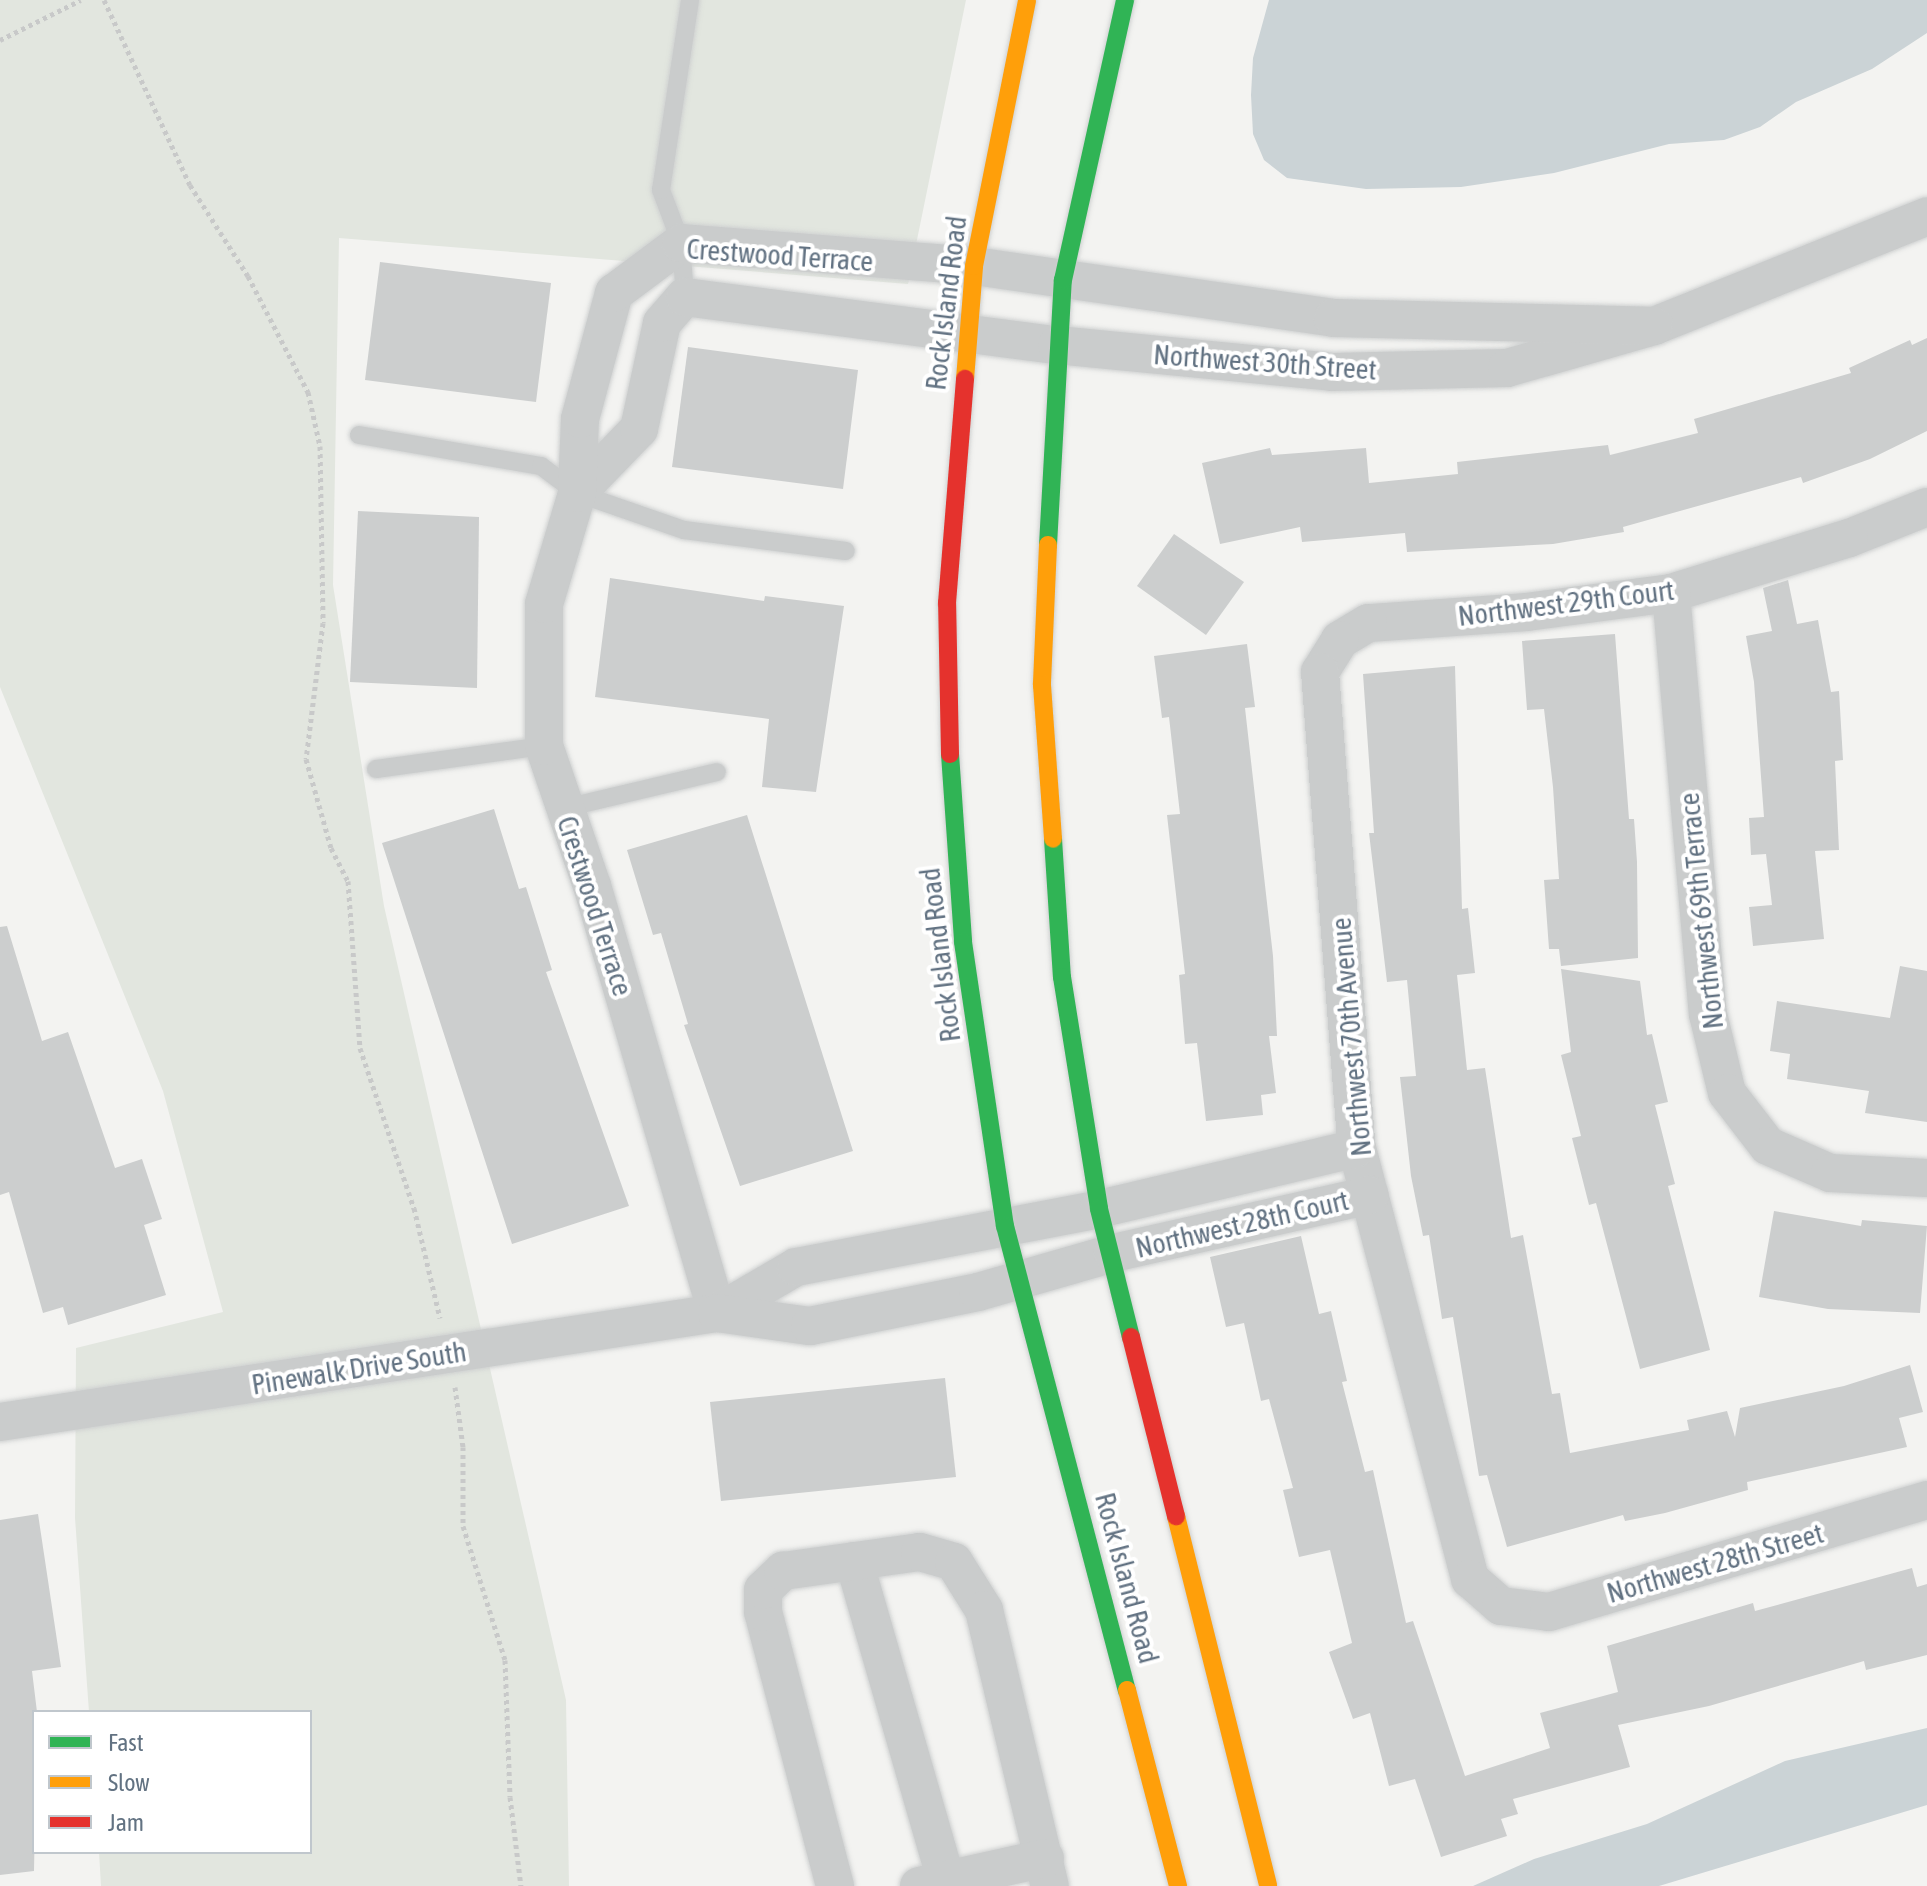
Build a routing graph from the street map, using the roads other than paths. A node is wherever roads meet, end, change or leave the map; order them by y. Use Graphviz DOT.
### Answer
graph roads {
  1 [pos="690,0"];
  2 [pos="1027,0"];
  3 [pos="1125,0"];
  4 [pos="1927,216"];
  5 [pos="681,243"];
  6 [pos="974,266"];
  7 [pos="1063,280"];
  8 [pos="685,297"];
  9 [pos="1654,326"];
  10 [pos="968,330"];
  11 [pos="1057,345"];
  12 [pos="359,435"];
  13 [pos="577,493"];
  14 [pos="1927,507"];
  15 [pos="846,551"];
  16 [pos="1671,593"];
  17 [pos="1340,640"];
  18 [pos="544,746"];
  19 [pos="376,769"];
  20 [pos="717,772"];
  21 [pos="565,808"];
  22 [pos="1357,1148"];
  23 [pos="1927,1178"];
  24 [pos="1370,1195"];
  25 [pos="1099,1209"];
  26 [pos="1005,1226"];
  27 [pos="1113,1253"];
  28 [pos="1021,1281"];
  29 [pos="717,1313"];
  30 [pos="0,1422"];
  31 [pos="1927,1500"];
  32 [pos="854,1561"];
  33 [pos="1501,1606"];
  34 [pos="1047,1872"];
  35 [pos="933,1883"];
  36 [pos="835,1886"];
  37 [pos="1178,1886"];
  38 [pos="1268,1886"];
  1 -- 5 [label="lane"];
  2 -- 6 [label="main road, Rock Island Road"];
  3 -- 7 [label="main road"];
  4 -- 9 [label="street, Northwest 30th Street"];
  5 -- 6 [label="street, Crestwood Terrace"];
  5 -- 8 [label="lane"];
  5 -- 13 [label="street, Crestwood Terrace"];
  6 -- 7 [label="street, Northwest 30th Street"];
  6 -- 10 [label="main road, Rock Island Road"];
  7 -- 9 [label="street, Northwest 30th Street"];
  7 -- 11 [label="main road"];
  8 -- 10 [label="street, Crestwood Terrace"];
  8 -- 13 [label="street, Crestwood Terrace"];
  9 -- 11 [label="street, Northwest 30th Street"];
  10 -- 11 [label="street, Northwest 30th Street"];
  10 -- 26 [label="main road, Rock Island Road"];
  11 -- 25 [label="main road"];
  12 -- 13 [label="lane"];
  13 -- 15 [label="lane"];
  13 -- 18 [label="street, Crestwood Terrace"];
  14 -- 16 [label="street, Northwest 29th Court"];
  16 -- 17 [label="street, Northwest 29th Court"];
  16 -- 23 [label="street, Northwest 69th Terrace"];
  17 -- 22 [label="street, Northwest 70th Avenue"];
  18 -- 19 [label="lane"];
  18 -- 21 [label="street, Crestwood Terrace"];
  20 -- 21 [label="lane"];
  21 -- 29 [label="street, Crestwood Terrace"];
  22 -- 24 [label="street, Northwest 70th Avenue"];
  22 -- 25 [label="street, Northwest 28th Court"];
  24 -- 27 [label="street, Northwest 28th Court"];
  24 -- 33 [label="street, Northwest 70th Avenue"];
  25 -- 26 [label="street, Pinewalk Drive South"];
  25 -- 27 [label="main road"];
  26 -- 28 [label="main road, Rock Island Road"];
  26 -- 29 [label="street, Pinewalk Drive South"];
  27 -- 28 [label="street, Pinewalk Drive South"];
  27 -- 38 [label="main road"];
  28 -- 29 [label="street, Pinewalk Drive South"];
  28 -- 37 [label="main road, Rock Island Road"];
  29 -- 30 [label="street, Pinewalk Drive South"];
  31 -- 33 [label="street, Northwest 28th Street"];
  32 -- 34 [label="street"];
  32 -- 35 [label="street"];
  32 -- 36 [label="street"];
  34 -- 35 [label="street"];
}
